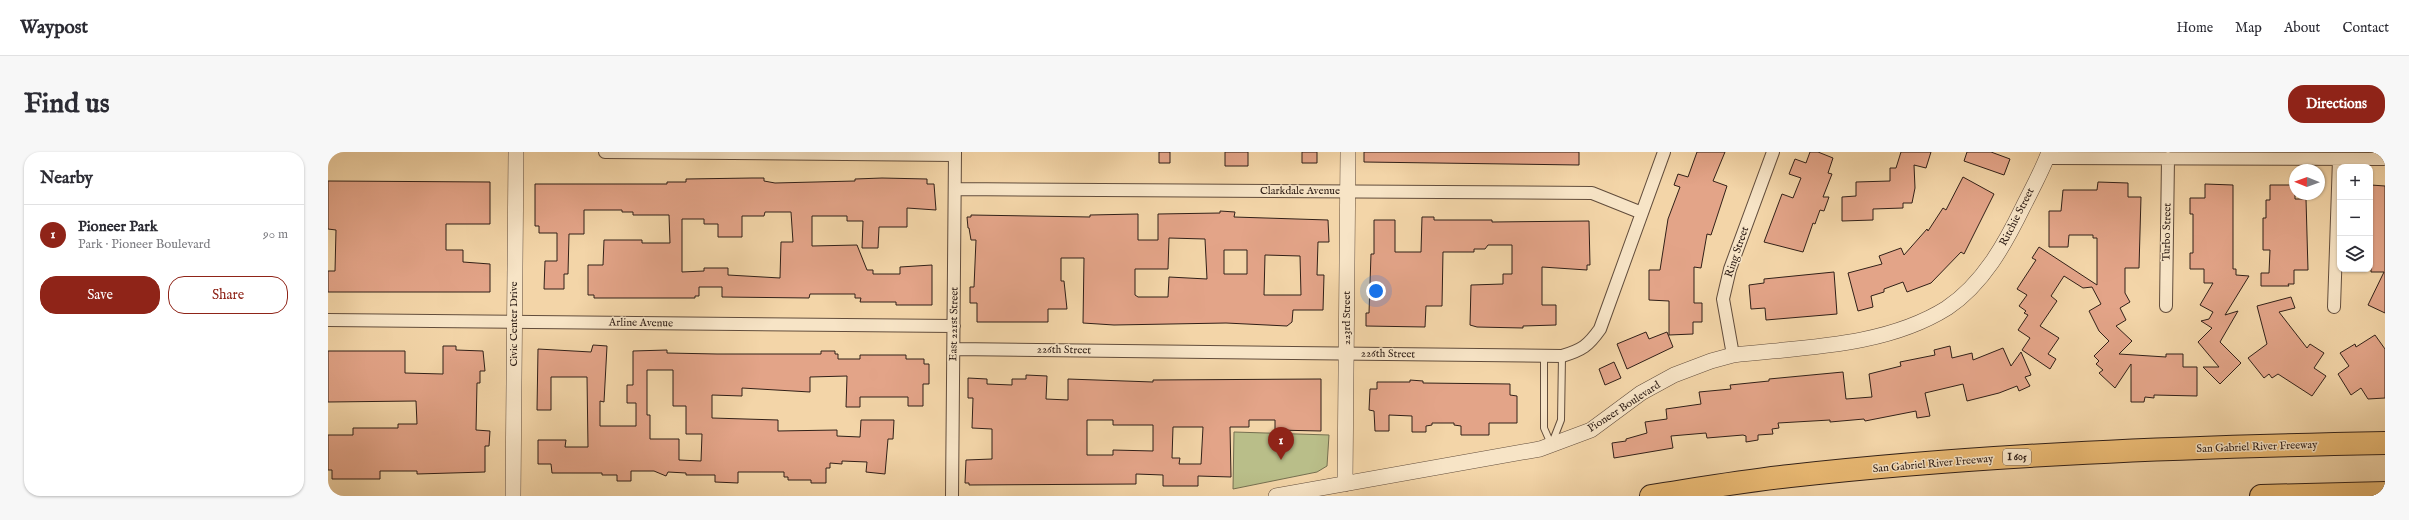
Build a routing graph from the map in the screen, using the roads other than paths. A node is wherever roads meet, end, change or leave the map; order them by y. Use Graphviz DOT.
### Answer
graph roads {
  1 [pos="516,152"];
  2 [pos="605,152"];
  3 [pos="1348,152"];
  4 [pos="1664,152"];
  5 [pos="1773,152"];
  6 [pos="955,153"];
  7 [pos="2048,155"];
  8 [pos="2244,155"];
  9 [pos="2168,158"];
  10 [pos="2339,159"];
  11 [pos="2385,159"];
  12 [pos="956,188"];
  13 [pos="1348,192"];
  14 [pos="1642,213"];
  15 [pos="1962,295"];
  16 [pos="2166,306"];
  17 [pos="2334,307"];
  18 [pos="328,320"];
  19 [pos="514,322"];
  20 [pos="954,326"];
  21 [pos="954,348"];
  22 [pos="1346,353"];
  23 [pos="1544,355"];
  24 [pos="1733,355"];
  25 [pos="1562,356"];
  26 [pos="1551,444"];
  27 [pos="2385,444"];
  28 [pos="1345,484"];
  29 [pos="2385,493"];
  30 [pos="513,496"];
  31 [pos="952,496"];
  32 [pos="1276,496"];
  33 [pos="1650,496"];
  34 [pos="2261,496"];
  1 -- 19 [label="street, Civic Center Drive"];
  2 -- 6 [label="street"];
  3 -- 13 [label="street, 223rd Street"];
  4 -- 14 [label="street, 226th Street"];
  5 -- 24 [label="street, Ring Street"];
  6 -- 12 [label="street, East 221st Street"];
  7 -- 9 [label="street"];
  7 -- 15 [label="street, Ritchie Street"];
  8 -- 9 [label="street"];
  8 -- 10 [label="street"];
  9 -- 16 [label="street, Turbo Street"];
  10 -- 11 [label="street"];
  10 -- 17 [label="street"];
  12 -- 13 [label="street, Clarkdale Avenue"];
  12 -- 20 [label="street, East 221st Street"];
  13 -- 14 [label="street, Clarkdale Avenue"];
  13 -- 22 [label="street, 223rd Street"];
  14 -- 25 [label="street, 226th Street"];
  15 -- 24 [label="street, Pioneer Boulevard"];
  18 -- 19 [label="street, Arline Avenue"];
  19 -- 20 [label="street, Arline Avenue"];
  19 -- 30 [label="street, Civic Center Drive"];
  20 -- 21 [label="street, East 221st Street"];
  21 -- 22 [label="street, 226th Street"];
  21 -- 31 [label="street, East 221st Street"];
  22 -- 23 [label="street, 226th Street"];
  22 -- 28 [label="street, 223rd Street"];
  23 -- 25 [label="street, 226th Street"];
  23 -- 26 [label="lane"];
  24 -- 26 [label="street, Pioneer Boulevard"];
  25 -- 26 [label="lane"];
  26 -- 28 [label="street, Pioneer Boulevard"];
  27 -- 33 [label="highway, San Gabriel River Freeway / I 605"];
  28 -- 32 [label="street, Pioneer Boulevard"];
  29 -- 34 [label="highway"];
}
